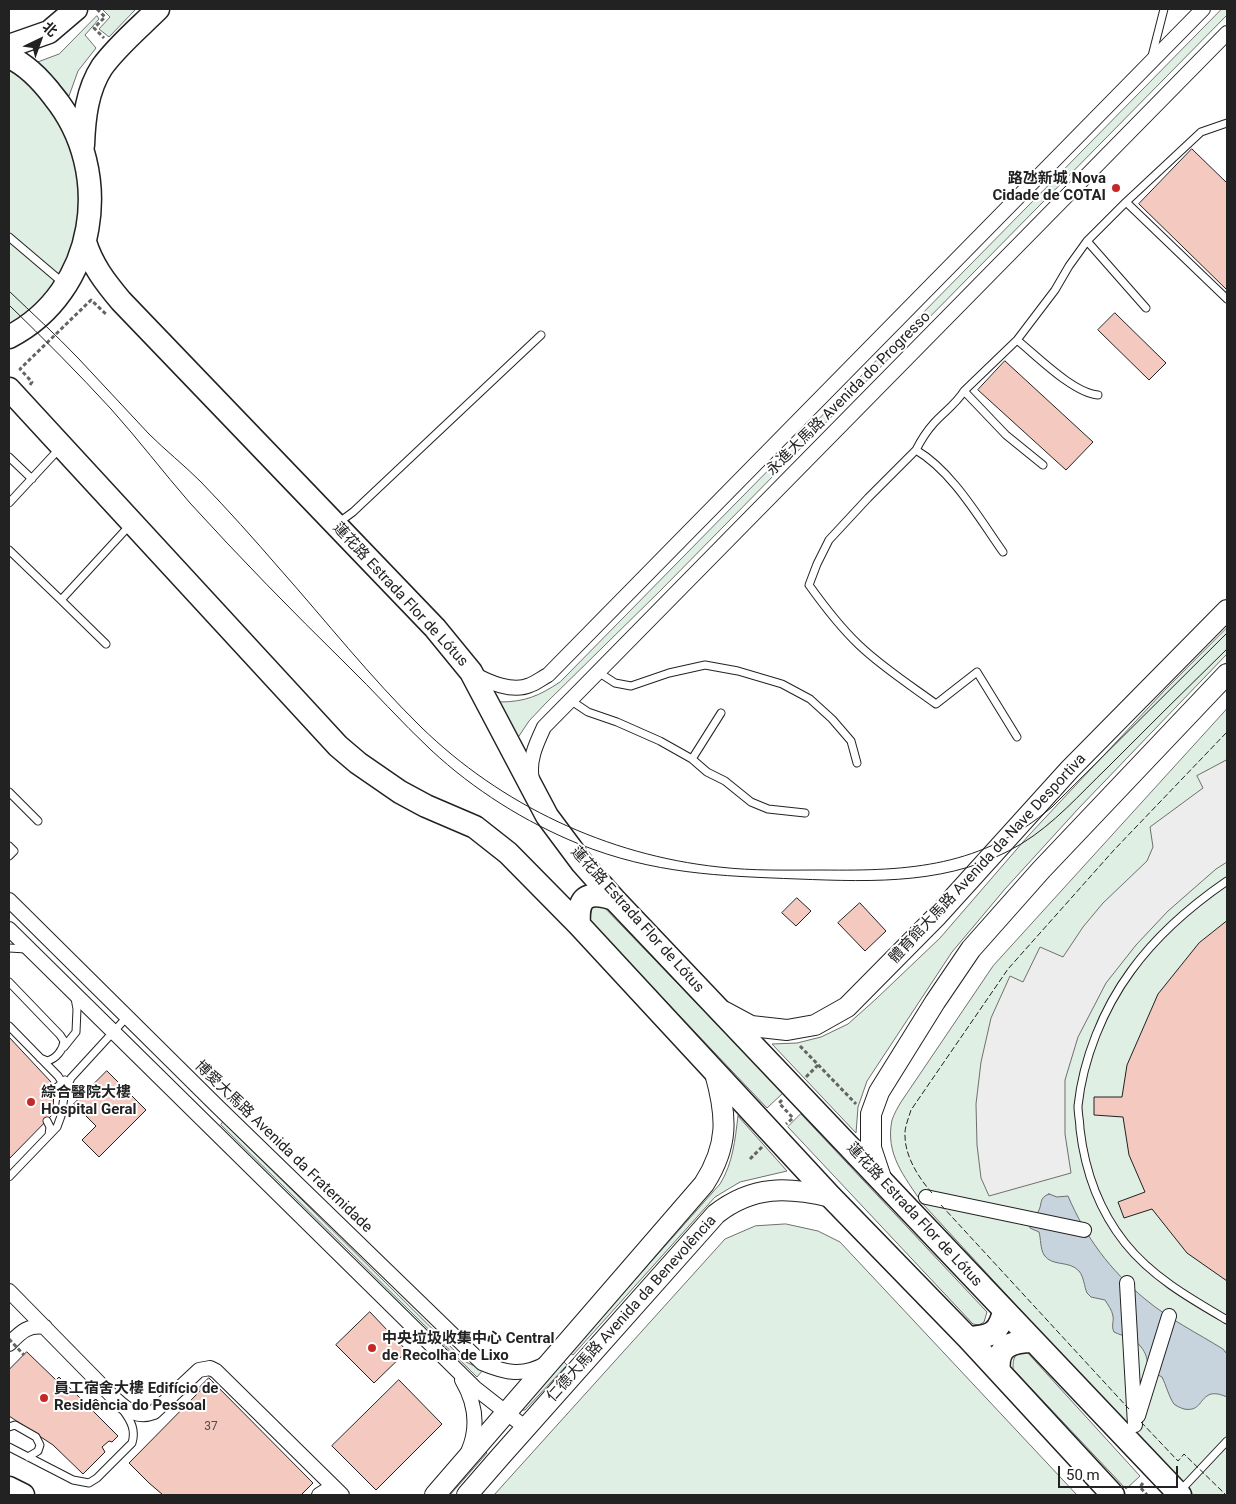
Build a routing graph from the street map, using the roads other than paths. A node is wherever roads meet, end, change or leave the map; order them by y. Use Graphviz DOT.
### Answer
graph roads {
  1 [pos="76,9"];
  2 [pos="158,9"];
  3 [pos="1164,9"];
  4 [pos="1203,9"];
  5 [pos="1227,33"];
  6 [pos="9,46"];
  7 [pos="9,56"];
  8 [pos="1151,62"];
  9 [pos="1227,123"];
  10 [pos="83,146"];
  11 [pos="1126,202"];
  12 [pos="9,237"];
  13 [pos="1087,241"];
  14 [pos="85,242"];
  15 [pos="65,284"];
  16 [pos="1227,299"];
  17 [pos="1146,308"];
  18 [pos="541,335"];
  19 [pos="9,337"];
  20 [pos="1018,340"];
  21 [pos="964,392"];
  22 [pos="13,393"];
  23 [pos="1098,395"];
  24 [pos="62,446"];
  25 [pos="916,450"];
  26 [pos="9,457"];
  27 [pos="1043,464"];
  28 [pos="32,479"];
  29 [pos="9,503"];
  30 [pos="132,522"];
  31 [pos="336,525"];
  32 [pos="9,550"];
  33 [pos="1003,552"];
  34 [pos="60,600"];
  35 [pos="1227,610"];
  36 [pos="106,644"];
  37 [pos="471,672"];
  38 [pos="598,672"];
  39 [pos="1227,674"];
  40 [pos="570,700"];
  41 [pos="721,713"];
  42 [pos="1017,737"];
  43 [pos="692,759"];
  44 [pos="857,763"];
  45 [pos="9,792"];
  46 [pos="535,795"];
  47 [pos="805,813"];
  48 [pos="38,821"];
  49 [pos="9,846"];
  50 [pos="9,856"];
  51 [pos="1227,881"];
  52 [pos="614,899"];
  53 [pos="9,900"];
  54 [pos="579,925"];
  55 [pos="9,929"];
  56 [pos="45,936"];
  57 [pos="9,948"];
  58 [pos="31,951"];
  59 [pos="9,982"];
  60 [pos="74,993"];
  61 [pos="717,1007"];
  62 [pos="127,1017"];
  63 [pos="9,1026"];
  64 [pos="114,1032"];
  65 [pos="62,1050"];
  66 [pos="40,1058"];
  67 [pos="76,1071"];
  68 [pos="715,1073"];
  69 [pos="62,1082"];
  70 [pos="54,1090"];
  71 [pos="65,1091"];
  72 [pos="47,1121"];
  73 [pos="49,1136"];
  74 [pos="9,1178"];
  75 [pos="882,1181"];
  76 [pos="831,1197"];
  77 [pos="926,1197"];
  78 [pos="1084,1230"];
  79 [pos="1127,1283"];
  80 [pos="9,1292"];
  81 [pos="9,1302"];
  82 [pos="1004,1311"];
  83 [pos="1169,1316"];
  84 [pos="1227,1320"];
  85 [pos="45,1327"];
  86 [pos="968,1338"];
  87 [pos="12,1340"];
  88 [pos="1033,1341"];
  89 [pos="554,1359"];
  90 [pos="455,1368"];
  91 [pos="999,1372"];
  92 [pos="116,1400"];
  93 [pos="506,1413"];
  94 [pos="9,1427"];
  95 [pos="526,1428"];
  96 [pos="1227,1441"];
  97 [pos="9,1447"];
  98 [pos="28,1457"];
  99 [pos="464,1461"];
  100 [pos="9,1488"];
  101 [pos="1179,1494"];
  102 [pos="23,1495"];
  103 [pos="319,1495"];
  104 [pos="341,1495"];
  105 [pos="435,1495"];
  106 [pos="467,1495"];
  107 [pos="1113,1495"];
  1 -- 6 [label="main road"];
  2 -- 10 [label="main road"];
  3 -- 8 [label="lane"];
  4 -- 8 [label="street, 永進大馬路 Avenida do Progresso"];
  5 -- 38 [label="street, 永進大馬路 Avenida do Progresso"];
  7 -- 10 [label="main road"];
  8 -- 37 [label="street, 永進大馬路 Avenida do Progresso"];
  9 -- 11 [label="lane"];
  10 -- 14 [label="main road"];
  11 -- 13 [label="lane"];
  11 -- 16 [label="lane"];
  12 -- 15 [label="lane"];
  13 -- 17 [label="lane"];
  13 -- 20 [label="lane"];
  14 -- 15 [label="main road"];
  14 -- 31 [label="main road, 蓮花路 Estrada Flor de Lótus"];
  15 -- 19 [label="main road"];
  18 -- 31 [label="lane"];
  20 -- 21 [label="lane"];
  20 -- 23 [label="lane"];
  21 -- 25 [label="lane"];
  21 -- 27 [label="lane"];
  22 -- 24 [label="main road"];
  24 -- 28 [label="lane"];
  24 -- 30 [label="main road"];
  25 -- 33 [label="lane"];
  25 -- 42 [label="lane"];
  26 -- 28 [label="lane"];
  28 -- 29 [label="lane"];
  30 -- 34 [label="lane"];
  30 -- 54 [label="main road"];
  31 -- 37 [label="main road, 蓮花路 Estrada Flor de Lótus"];
  32 -- 34 [label="lane"];
  34 -- 36 [label="lane"];
  35 -- 61 [label="main road, 體育館大馬路 Avenida da Nave Desportiva"];
  37 -- 46 [label="main road, 蓮花路 Estrada Flor de Lótus"];
  38 -- 40 [label="street, 永進大馬路 Avenida do Progresso"];
  38 -- 44 [label="lane"];
  39 -- 75 [label="main road"];
  40 -- 43 [label="lane"];
  40 -- 46 [label="street, 永進大馬路 Avenida do Progresso"];
  41 -- 43 [label="lane"];
  43 -- 47 [label="lane"];
  45 -- 48 [label="lane"];
  46 -- 52 [label="main road, 蓮花路 Estrada Flor de Lótus"];
  49 -- 50 [label="lane"];
  51 -- 84 [label="lane"];
  52 -- 54 [label="main road"];
  52 -- 61 [label="main road, 蓮花路 Estrada Flor de Lótus"];
  53 -- 56 [label="street, 博愛大馬路 Avenida da Fraternidade"];
  54 -- 68 [label="main road"];
  55 -- 58 [label="street"];
  56 -- 58 [label="street"];
  56 -- 62 [label="street, 博愛大馬路 Avenida da Fraternidade"];
  57 -- 58 [label="lane"];
  58 -- 60 [label="street"];
  59 -- 65 [label="lane"];
  60 -- 64 [label="street"];
  60 -- 65 [label="lane"];
  61 -- 75 [label="main road, 蓮花路 Estrada Flor de Lótus"];
  62 -- 64 [label="lane"];
  62 -- 89 [label="street, 博愛大馬路 Avenida da Fraternidade"];
  63 -- 66 [label="lane"];
  64 -- 67 [label="lane"];
  64 -- 90 [label="street"];
  65 -- 66 [label="lane"];
  66 -- 69 [label="lane"];
  67 -- 69 [label="lane"];
  67 -- 71 [label="lane"];
  68 -- 76 [label="main road"];
  68 -- 89 [label="main road, 仁德大馬路 Avenida da Benevolência"];
  69 -- 70 [label="lane"];
  69 -- 71 [label="lane"];
  71 -- 73 [label="lane"];
  72 -- 73 [label="lane"];
  73 -- 74 [label="lane"];
  75 -- 82 [label="main road, 蓮花路 Estrada Flor de Lótus"];
  76 -- 86 [label="main road"];
  76 -- 95 [label="main road, 仁德大馬路 Avenida da Benevolência"];
  77 -- 78 [label="street"];
  79 -- 83 [label="street"];
  80 -- 85 [label="street"];
  81 -- 87 [label="street"];
  82 -- 86 [label="main road"];
  82 -- 88 [label="main road, 蓮花路 Estrada Flor de Lótus"];
  85 -- 87 [label="street"];
  85 -- 92 [label="street"];
  86 -- 91 [label="main road"];
  88 -- 91 [label="main road"];
  88 -- 101 [label="main road, 蓮花路 Estrada Flor de Lótus"];
  89 -- 93 [label="main road, 仁德大馬路 Avenida da Benevolência"];
  90 -- 93 [label="street"];
  90 -- 99 [label="street"];
  91 -- 107 [label="main road"];
  92 -- 98 [label="lane"];
  92 -- 104 [label="street"];
  93 -- 95 [label="street"];
  93 -- 99 [label="main road, 仁德大馬路 Avenida da Benevolência"];
  94 -- 98 [label="lane"];
  95 -- 106 [label="main road, 仁德大馬路 Avenida da Benevolência"];
  96 -- 101 [label="lane"];
  97 -- 98 [label="lane"];
  99 -- 105 [label="main road, 仁德大馬路 Avenida da Benevolência"];
  100 -- 102 [label="main road"];
  103 -- 104 [label="street"];
}
